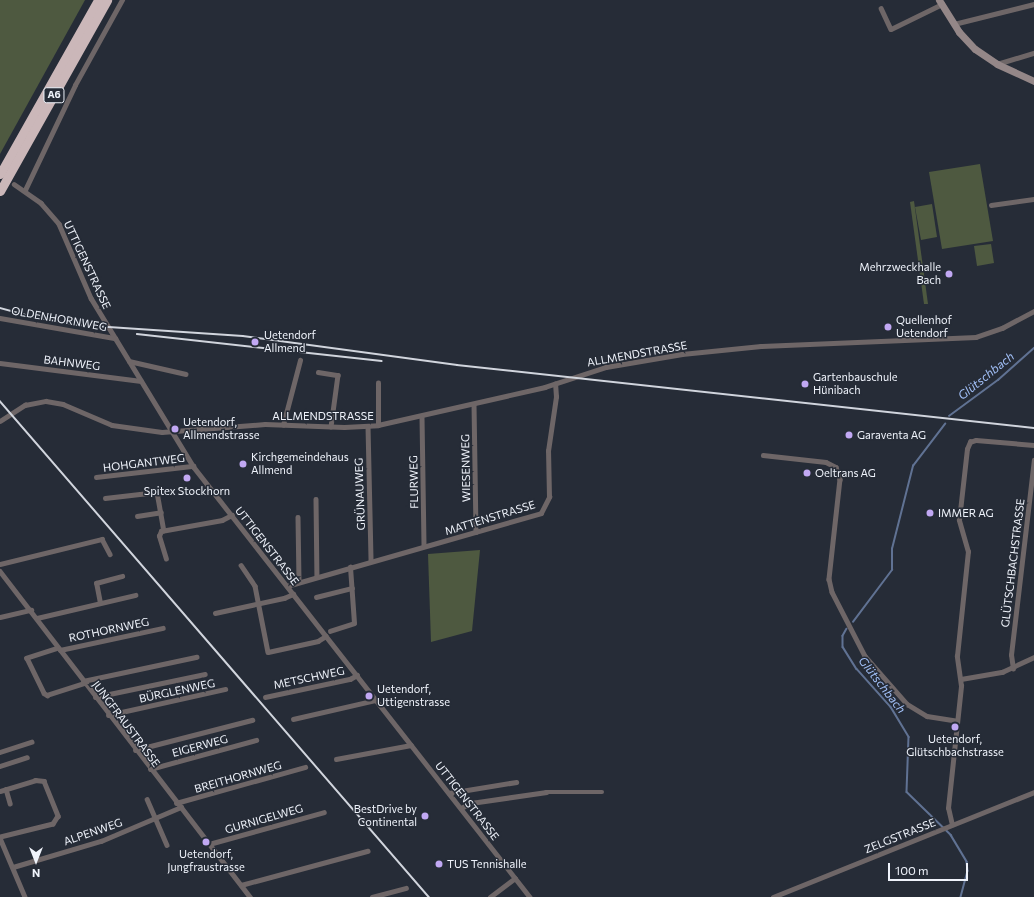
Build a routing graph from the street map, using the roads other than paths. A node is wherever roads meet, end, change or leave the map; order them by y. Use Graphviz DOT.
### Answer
graph roads {
  1 [pos="98,0"];
  2 [pos="107,0"];
  3 [pos="122,0"];
  4 [pos="940,2"];
  5 [pos="1034,4"];
  6 [pos="880,8"];
  7 [pos="954,24"];
  8 [pos="1034,53"];
  9 [pos="997,64"];
  10 [pos="1034,81"];
  11 [pos="0,174"];
  12 [pos="14,184"];
  13 [pos="25,190"];
  14 [pos="0,191"];
  15 [pos="1034,199"];
  16 [pos="991,205"];
  17 [pos="1034,311"];
  18 [pos="0,318"];
  19 [pos="115,338"];
  20 [pos="300,360"];
  21 [pos="129,361"];
  22 [pos="0,363"];
  23 [pos="318,372"];
  24 [pos="186,374"];
  25 [pos="141,381"];
  26 [pos="378,383"];
  27 [pos="554,384"];
  28 [pos="474,404"];
  29 [pos="422,417"];
  30 [pos="0,421"];
  31 [pos="283,425"];
  32 [pos="378,425"];
  33 [pos="368,426"];
  34 [pos="331,427"];
  35 [pos="172,433"];
  36 [pos="1034,445"];
  37 [pos="763,455"];
  38 [pos="1034,460"];
  39 [pos="193,466"];
  40 [pos="96,477"];
  41 [pos="105,498"];
  42 [pos="316,499"];
  43 [pos="161,512"];
  44 [pos="137,516"];
  45 [pos="232,516"];
  46 [pos="298,517"];
  47 [pos="164,530"];
  48 [pos="476,532"];
  49 [pos="424,546"];
  50 [pos="110,554"];
  51 [pos="166,559"];
  52 [pos="371,561"];
  53 [pos="0,564"];
  54 [pos="240,565"];
  55 [pos="350,567"];
  56 [pos="0,571"];
  57 [pos="122,576"];
  58 [pos="317,576"];
  59 [pos="299,581"];
  60 [pos="287,586"];
  61 [pos="352,588"];
  62 [pos="293,594"];
  63 [pos="136,595"];
  64 [pos="316,597"];
  65 [pos="100,603"];
  66 [pos="258,604"];
  67 [pos="31,610"];
  68 [pos="215,613"];
  69 [pos="0,617"];
  70 [pos="37,618"];
  71 [pos="163,628"];
  72 [pos="330,631"];
  73 [pos="326,636"];
  74 [pos="59,649"];
  75 [pos="1034,657"];
  76 [pos="196,658"];
  77 [pos="1013,669"];
  78 [pos="205,674"];
  79 [pos="357,675"];
  80 [pos="961,679"];
  81 [pos="84,682"];
  82 [pos="225,689"];
  83 [pos="95,697"];
  84 [pos="265,697"];
  85 [pos="376,700"];
  86 [pos="108,714"];
  87 [pos="293,719"];
  88 [pos="252,720"];
  89 [pos="957,721"];
  90 [pos="256,740"];
  91 [pos="31,742"];
  92 [pos="411,745"];
  93 [pos="135,750"];
  94 [pos="0,752"];
  95 [pos="27,757"];
  96 [pos="336,760"];
  97 [pos="0,766"];
  98 [pos="305,767"];
  99 [pos="150,769"];
  100 [pos="516,782"];
  101 [pos="6,789"];
  102 [pos="0,791"];
  103 [pos="602,792"];
  104 [pos="1034,792"];
  105 [pos="449,793"];
  106 [pos="147,799"];
  107 [pos="10,803"];
  108 [pos="178,805"];
  109 [pos="461,808"];
  110 [pos="324,812"];
  111 [pos="155,818"];
  112 [pos="950,826"];
  113 [pos="0,838"];
  114 [pos="167,844"];
  115 [pos="209,844"];
  116 [pos="367,851"];
  117 [pos="13,867"];
  118 [pos="515,878"];
  119 [pos="241,886"];
  120 [pos="406,888"];
  121 [pos="25,897"];
  122 [pos="250,897"];
  123 [pos="372,897"];
  124 [pos="490,897"];
  125 [pos="530,897"];
  126 [pos="773,897"];
  1 -- 11 [label="highway, A6"];
  2 -- 14 [label="highway, A6"];
  3 -- 13 [label="street"];
  4 -- 6 [label="street"];
  4 -- 7 [label="main road"];
  5 -- 7 [label="street"];
  7 -- 9 [label="main road"];
  8 -- 9 [label="street"];
  9 -- 10 [label="main road"];
  12 -- 13 [label="street, UTTIGENSTRASSE"];
  13 -- 19 [label="street, UTTIGENSTRASSE"];
  15 -- 16 [label="street"];
  17 -- 27 [label="street, ALLMENDSTRASSE"];
  18 -- 19 [label="street, OLDENHORNWEG"];
  19 -- 21 [label="street, UTTIGENSTRASSE"];
  20 -- 31 [label="street"];
  21 -- 24 [label="street"];
  21 -- 25 [label="street, UTTIGENSTRASSE"];
  22 -- 25 [label="street, BAHNWEG"];
  23 -- 34 [label="street"];
  25 -- 35 [label="street, UTTIGENSTRASSE"];
  26 -- 32 [label="street"];
  27 -- 28 [label="street, ALLMENDSTRASSE"];
  27 -- 48 [label="street, MATTENSTRASSE"];
  28 -- 29 [label="street, ALLMENDSTRASSE"];
  28 -- 48 [label="street, WIESENWEG"];
  29 -- 32 [label="street, ALLMENDSTRASSE"];
  29 -- 49 [label="street, FLURWEG"];
  30 -- 35 [label="street, ALLMENDSTRASSE"];
  31 -- 34 [label="street, ALLMENDSTRASSE"];
  31 -- 35 [label="street, ALLMENDSTRASSE"];
  32 -- 33 [label="street, ALLMENDSTRASSE"];
  33 -- 34 [label="street, ALLMENDSTRASSE"];
  33 -- 52 [label="street, GRÜNAUWEG"];
  35 -- 39 [label="street, UTTIGENSTRASSE"];
  36 -- 80 [label="street"];
  37 -- 89 [label="street"];
  38 -- 77 [label="street, GLÜTSCHBACHSTRASSE"];
  39 -- 40 [label="street, HOHGANTWEG"];
  39 -- 45 [label="street, UTTIGENSTRASSE"];
  41 -- 43 [label="street"];
  42 -- 58 [label="street"];
  43 -- 44 [label="street"];
  43 -- 47 [label="street"];
  45 -- 47 [label="street"];
  45 -- 60 [label="street, UTTIGENSTRASSE"];
  46 -- 59 [label="street"];
  47 -- 51 [label="street"];
  48 -- 49 [label="street, MATTENSTRASSE"];
  49 -- 52 [label="street, MATTENSTRASSE"];
  50 -- 53 [label="street"];
  52 -- 55 [label="street, MATTENSTRASSE"];
  54 -- 66 [label="street"];
  55 -- 58 [label="street, MATTENSTRASSE"];
  55 -- 61 [label="street"];
  56 -- 67 [label="street, JUNGFRAUSTRASSE"];
  57 -- 65 [label="street"];
  58 -- 59 [label="street, MATTENSTRASSE"];
  59 -- 60 [label="street, MATTENSTRASSE"];
  60 -- 62 [label="street, UTTIGENSTRASSE"];
  61 -- 64 [label="street"];
  61 -- 72 [label="street"];
  62 -- 66 [label="street"];
  62 -- 73 [label="street, UTTIGENSTRASSE"];
  63 -- 65 [label="street"];
  65 -- 70 [label="street"];
  66 -- 68 [label="street"];
  66 -- 73 [label="street"];
  67 -- 69 [label="street"];
  67 -- 70 [label="street, JUNGFRAUSTRASSE"];
  70 -- 74 [label="street, JUNGFRAUSTRASSE"];
  71 -- 74 [label="street, ROTHORNWEG"];
  73 -- 79 [label="street, UTTIGENSTRASSE"];
  74 -- 81 [label="street, JUNGFRAUSTRASSE"];
  74 -- 81 [label="street, ROTHORNWEG"];
  75 -- 77 [label="street"];
  76 -- 81 [label="street"];
  77 -- 80 [label="street"];
  78 -- 83 [label="street"];
  79 -- 84 [label="street, METSCHWEG"];
  79 -- 85 [label="street, UTTIGENSTRASSE"];
  80 -- 89 [label="street"];
  81 -- 83 [label="street, JUNGFRAUSTRASSE"];
  82 -- 86 [label="street, BÜRGLENWEG"];
  83 -- 86 [label="street, JUNGFRAUSTRASSE"];
  85 -- 87 [label="street"];
  85 -- 92 [label="street, UTTIGENSTRASSE"];
  86 -- 93 [label="street, JUNGFRAUSTRASSE"];
  88 -- 93 [label="street"];
  89 -- 112 [label="street"];
  90 -- 99 [label="street, EIGERWEG"];
  91 -- 94 [label="street"];
  92 -- 96 [label="street"];
  92 -- 105 [label="street, UTTIGENSTRASSE"];
  93 -- 99 [label="street, JUNGFRAUSTRASSE"];
  95 -- 97 [label="street"];
  98 -- 108 [label="street, BREITHORNWEG"];
  99 -- 108 [label="street, JUNGFRAUSTRASSE"];
  100 -- 105 [label="street"];
  101 -- 102 [label="street"];
  101 -- 107 [label="street"];
  101 -- 113 [label="street"];
  103 -- 109 [label="street"];
  104 -- 112 [label="street, ZELGSTRASSE"];
  105 -- 109 [label="street, UTTIGENSTRASSE"];
  106 -- 111 [label="street"];
  108 -- 111 [label="street, ALPENWEG"];
  108 -- 115 [label="street, JUNGFRAUSTRASSE"];
  109 -- 118 [label="street, UTTIGENSTRASSE"];
  110 -- 115 [label="street, GURNIGELWEG"];
  111 -- 114 [label="street"];
  111 -- 117 [label="street, ALPENWEG"];
  112 -- 126 [label="street, ZELGSTRASSE"];
  113 -- 117 [label="street"];
  115 -- 119 [label="street, JUNGFRAUSTRASSE"];
  116 -- 119 [label="street"];
  117 -- 121 [label="street"];
  118 -- 124 [label="street"];
  118 -- 125 [label="street"];
  119 -- 122 [label="street, JUNGFRAUSTRASSE"];
  120 -- 123 [label="street"];
}
